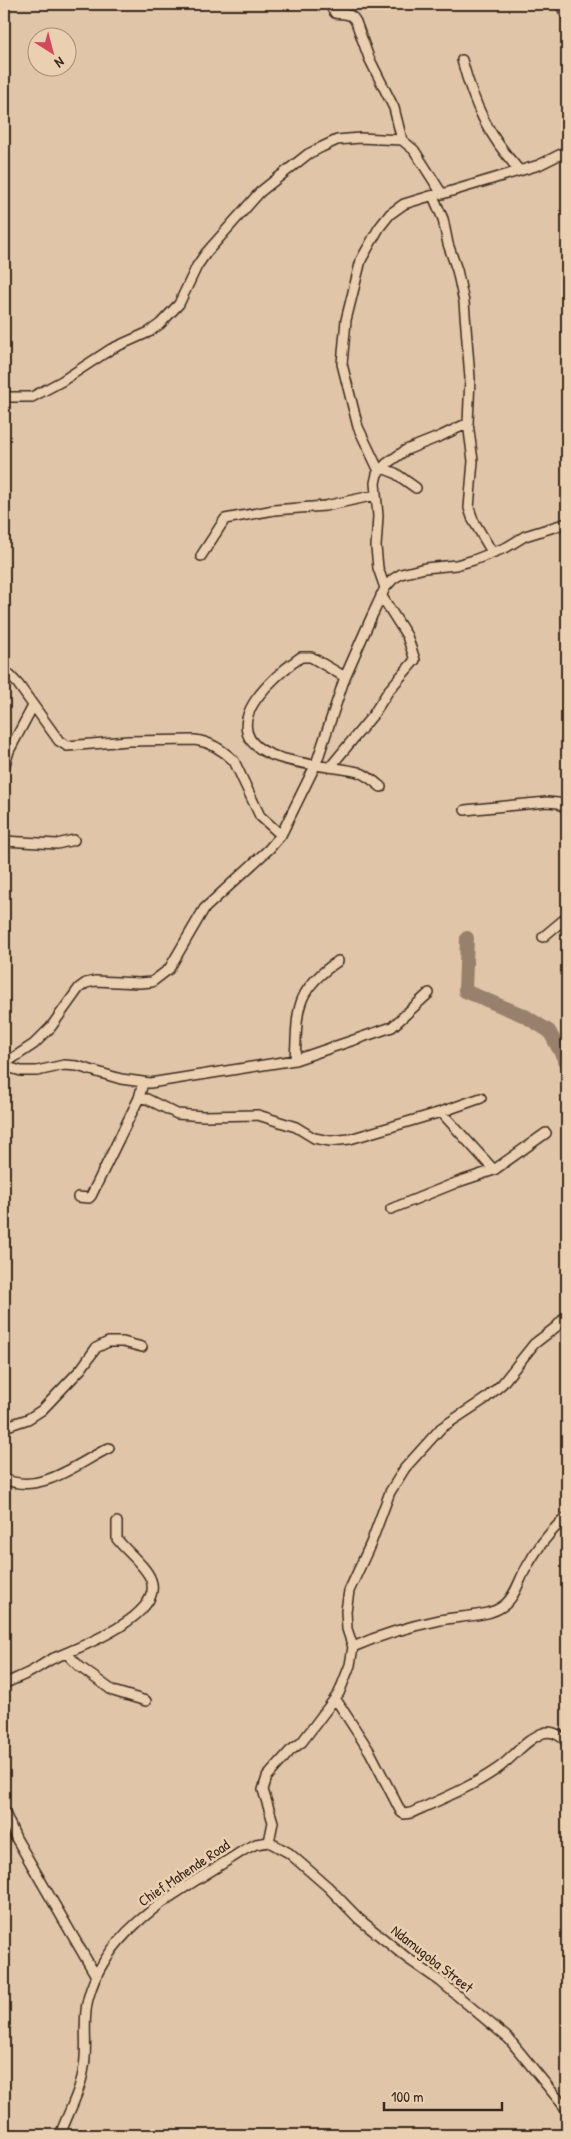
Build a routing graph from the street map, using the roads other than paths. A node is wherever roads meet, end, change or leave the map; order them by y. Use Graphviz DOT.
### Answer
graph roads {
  1 [pos="329,4"];
  2 [pos="560,4"];
  3 [pos="567,17"];
  4 [pos="462,60"];
  5 [pos="402,140"];
  6 [pos="567,151"];
  7 [pos="519,170"];
  8 [pos="436,194"];
  9 [pos="4,397"];
  10 [pos="468,423"];
  11 [pos="381,470"];
  12 [pos="416,488"];
  13 [pos="376,495"];
  14 [pos="567,524"];
  15 [pos="492,552"];
  16 [pos="201,556"];
  17 [pos="383,592"];
  18 [pos="4,669"];
  19 [pos="345,677"];
  20 [pos="33,706"];
  21 [pos="316,764"];
  22 [pos="330,766"];
  23 [pos="4,768"];
  24 [pos="381,787"];
  25 [pos="567,809"];
  26 [pos="465,810"];
  27 [pos="281,835"];
  28 [pos="74,840"];
  29 [pos="4,841"];
  30 [pos="567,917"];
  31 [pos="543,938"];
  32 [pos="338,961"];
  33 [pos="430,993"];
  34 [pos="295,1060"];
  35 [pos="4,1065"];
  36 [pos="142,1083"];
  37 [pos="139,1098"];
  38 [pos="481,1098"];
  39 [pos="441,1112"];
  40 [pos="546,1133"];
  41 [pos="494,1170"];
  42 [pos="78,1197"];
  43 [pos="391,1210"];
  44 [pos="567,1315"];
  45 [pos="142,1347"];
  46 [pos="4,1427"];
  47 [pos="109,1448"];
  48 [pos="4,1479"];
  49 [pos="567,1517"];
  50 [pos="117,1522"];
  51 [pos="353,1647"];
  52 [pos="67,1654"];
  53 [pos="4,1684"];
  54 [pos="335,1698"];
  55 [pos="146,1701"];
  56 [pos="567,1742"];
  57 [pos="4,1811"];
  58 [pos="269,1842"];
  59 [pos="96,1976"];
  60 [pos="567,2110"];
  61 [pos="60,2135"];
  1 -- 5 [label="street"];
  2 -- 3 [label="street"];
  4 -- 7 [label="street"];
  5 -- 8 [label="street"];
  5 -- 9 [label="street"];
  6 -- 7 [label="street"];
  7 -- 8 [label="street"];
  8 -- 10 [label="street"];
  8 -- 11 [label="street"];
  10 -- 11 [label="street"];
  10 -- 15 [label="street"];
  11 -- 12 [label="street"];
  11 -- 13 [label="street"];
  13 -- 16 [label="street"];
  13 -- 17 [label="street"];
  14 -- 15 [label="street"];
  15 -- 17 [label="street"];
  17 -- 19 [label="street"];
  17 -- 22 [label="street"];
  18 -- 20 [label="street"];
  19 -- 21 [label="street"];
  19 -- 21 [label="street"];
  20 -- 23 [label="street"];
  20 -- 27 [label="street"];
  21 -- 22 [label="street"];
  21 -- 27 [label="street"];
  22 -- 24 [label="street"];
  25 -- 26 [label="street"];
  27 -- 35 [label="street"];
  28 -- 29 [label="street"];
  30 -- 31 [label="street"];
  32 -- 34 [label="street"];
  33 -- 34 [label="street"];
  34 -- 36 [label="street"];
  35 -- 36 [label="street"];
  36 -- 37 [label="street"];
  37 -- 39 [label="street"];
  37 -- 42 [label="street"];
  38 -- 39 [label="street"];
  39 -- 41 [label="street"];
  40 -- 41 [label="street"];
  41 -- 43 [label="street"];
  44 -- 51 [label="street"];
  45 -- 46 [label="street"];
  47 -- 48 [label="street"];
  49 -- 51 [label="street"];
  50 -- 52 [label="street"];
  51 -- 54 [label="street"];
  52 -- 53 [label="street"];
  52 -- 55 [label="street"];
  54 -- 56 [label="street"];
  54 -- 58 [label="street"];
  57 -- 59 [label="street"];
  58 -- 59 [label="street, Chief Mahende Road"];
  58 -- 60 [label="street, Ndamugoba Street"];
  59 -- 61 [label="street, Chief Mahende Road"];
}
